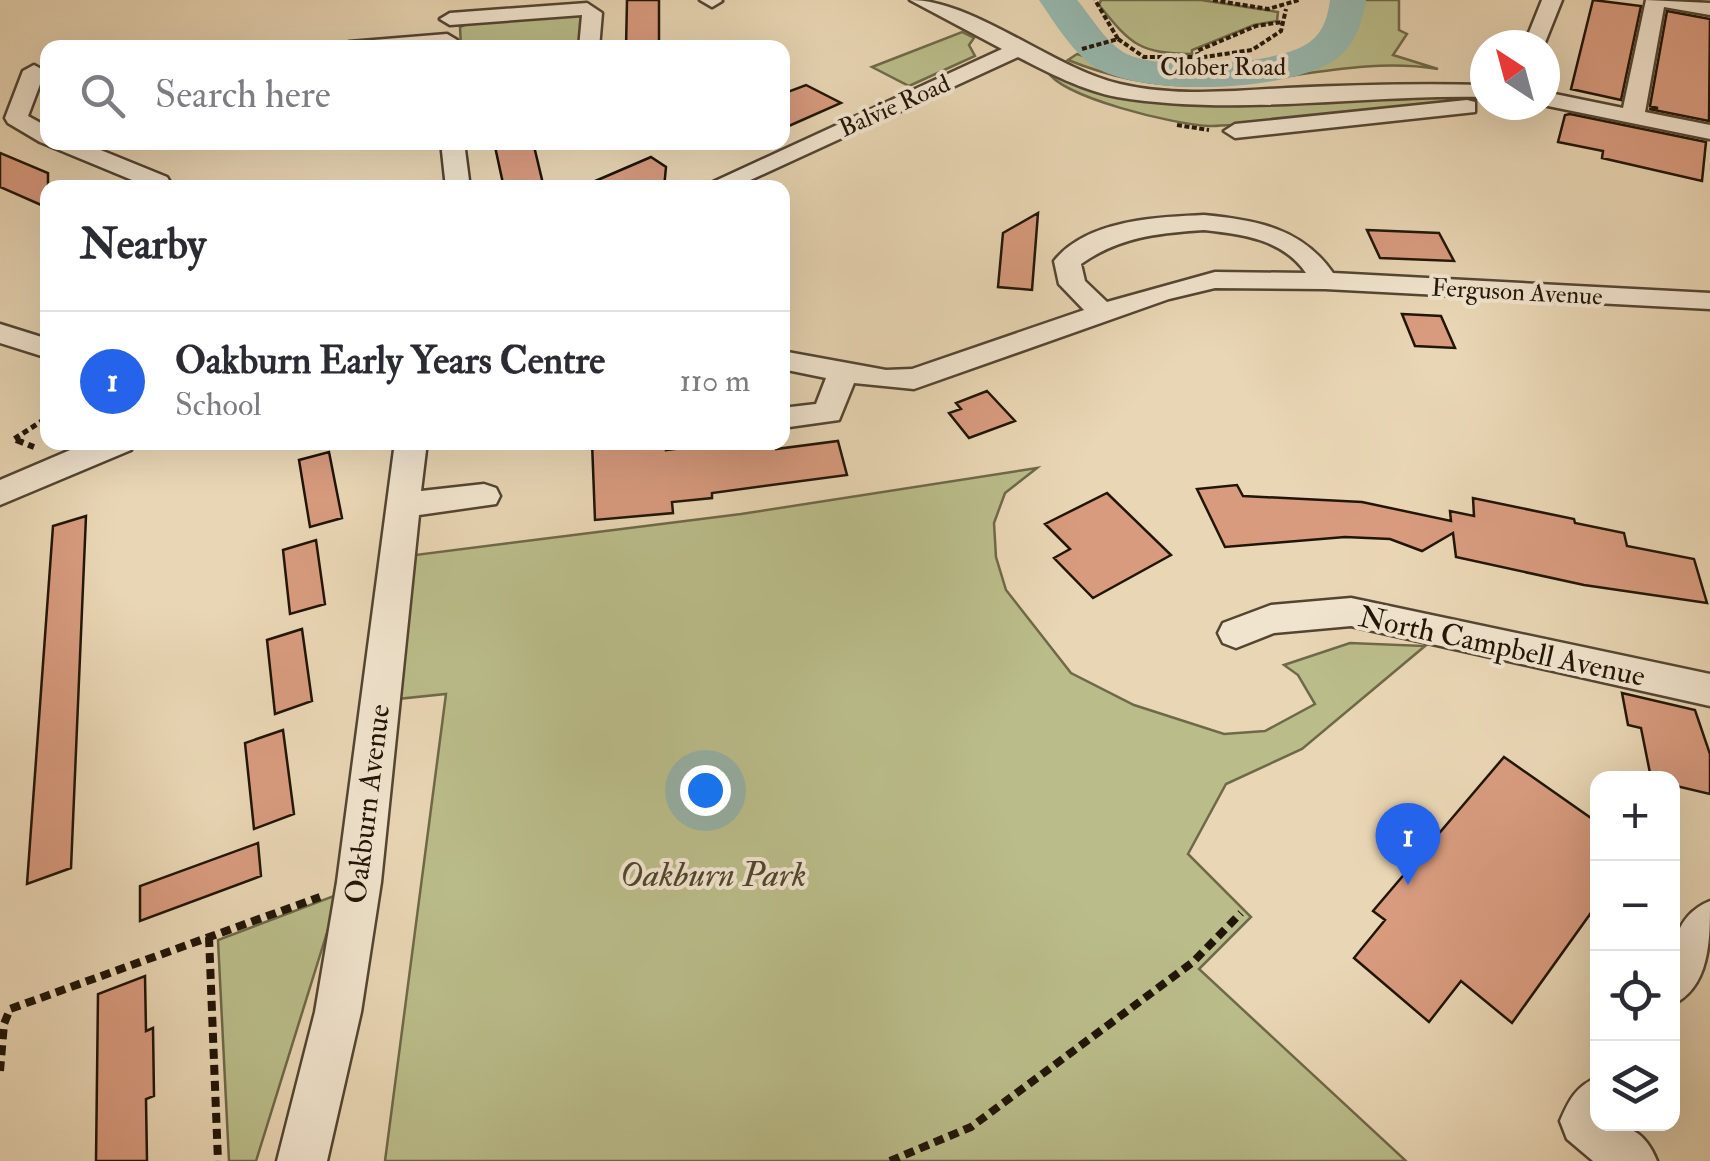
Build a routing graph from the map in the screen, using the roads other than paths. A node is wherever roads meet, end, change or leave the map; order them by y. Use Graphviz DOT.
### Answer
graph roads {
  1 [pos="920,0"];
  2 [pos="1552,0"];
  3 [pos="1658,0"];
  4 [pos="594,5"];
  5 [pos="1710,10"];
  6 [pos="449,26"];
  7 [pos="1540,30"];
  8 [pos="385,40"];
  9 [pos="590,40"];
  10 [pos="1021,48"];
  11 [pos="40,71"];
  12 [pos="40,73"];
  13 [pos="0,76"];
  14 [pos="1470,91"];
  15 [pos="1560,102"];
  16 [pos="1470,104"];
  17 [pos="1633,116"];
  18 [pos="40,132"];
  19 [pos="1235,132"];
  20 [pos="1710,132"];
  21 [pos="80,150"];
  22 [pos="453,150"];
  23 [pos="153,180"];
  24 [pos="457,180"];
  25 [pos="730,180"];
  26 [pos="1325,281"];
  27 [pos="1710,301"];
  28 [pos="1103,313"];
  29 [pos="0,333"];
  30 [pos="40,346"];
  31 [pos="790,362"];
  32 [pos="843,372"];
  33 [pos="790,417"];
  34 [pos="101,450"];
  35 [pos="410,450"];
  36 [pos="0,493"];
  37 [pos="484,496"];
  38 [pos="404,506"];
  39 [pos="1236,633"];
  40 [pos="1710,690"];
  41 [pos="1710,923"];
  42 [pos="1680,970"];
  43 [pos="1597,1131"];
  44 [pos="302,1161"];
  45 [pos="1632,1161"];
  1 -- 10 [label="street, Clober Road"];
  2 -- 7 [label="street"];
  3 -- 5 [label="street"];
  3 -- 17 [label="street"];
  4 -- 6 [label="street"];
  4 -- 9 [label="street"];
  6 -- 8 [label="street"];
  10 -- 14 [label="street, Clober Road"];
  10 -- 25 [label="street, Balvie Road"];
  11 -- 13 [label="street"];
  12 -- 18 [label="street"];
  15 -- 17 [label="street"];
  16 -- 19 [label="street"];
  17 -- 20 [label="street"];
  21 -- 23 [label="street"];
  22 -- 24 [label="street"];
  26 -- 27 [label="street, Ferguson Avenue"];
  26 -- 28 [label="street, Ferguson Avenue"];
  26 -- 28 [label="street"];
  28 -- 32 [label="street, Ferguson Avenue"];
  29 -- 30 [label="street"];
  31 -- 32 [label="street, Ferguson Avenue"];
  32 -- 33 [label="street"];
  34 -- 36 [label="street"];
  35 -- 38 [label="street, Oakburn Avenue"];
  37 -- 38 [label="street"];
  38 -- 44 [label="street, Oakburn Avenue"];
  39 -- 40 [label="street, North Campbell Avenue"];
  41 -- 42 [label="street"];
  43 -- 45 [label="street"];
}
